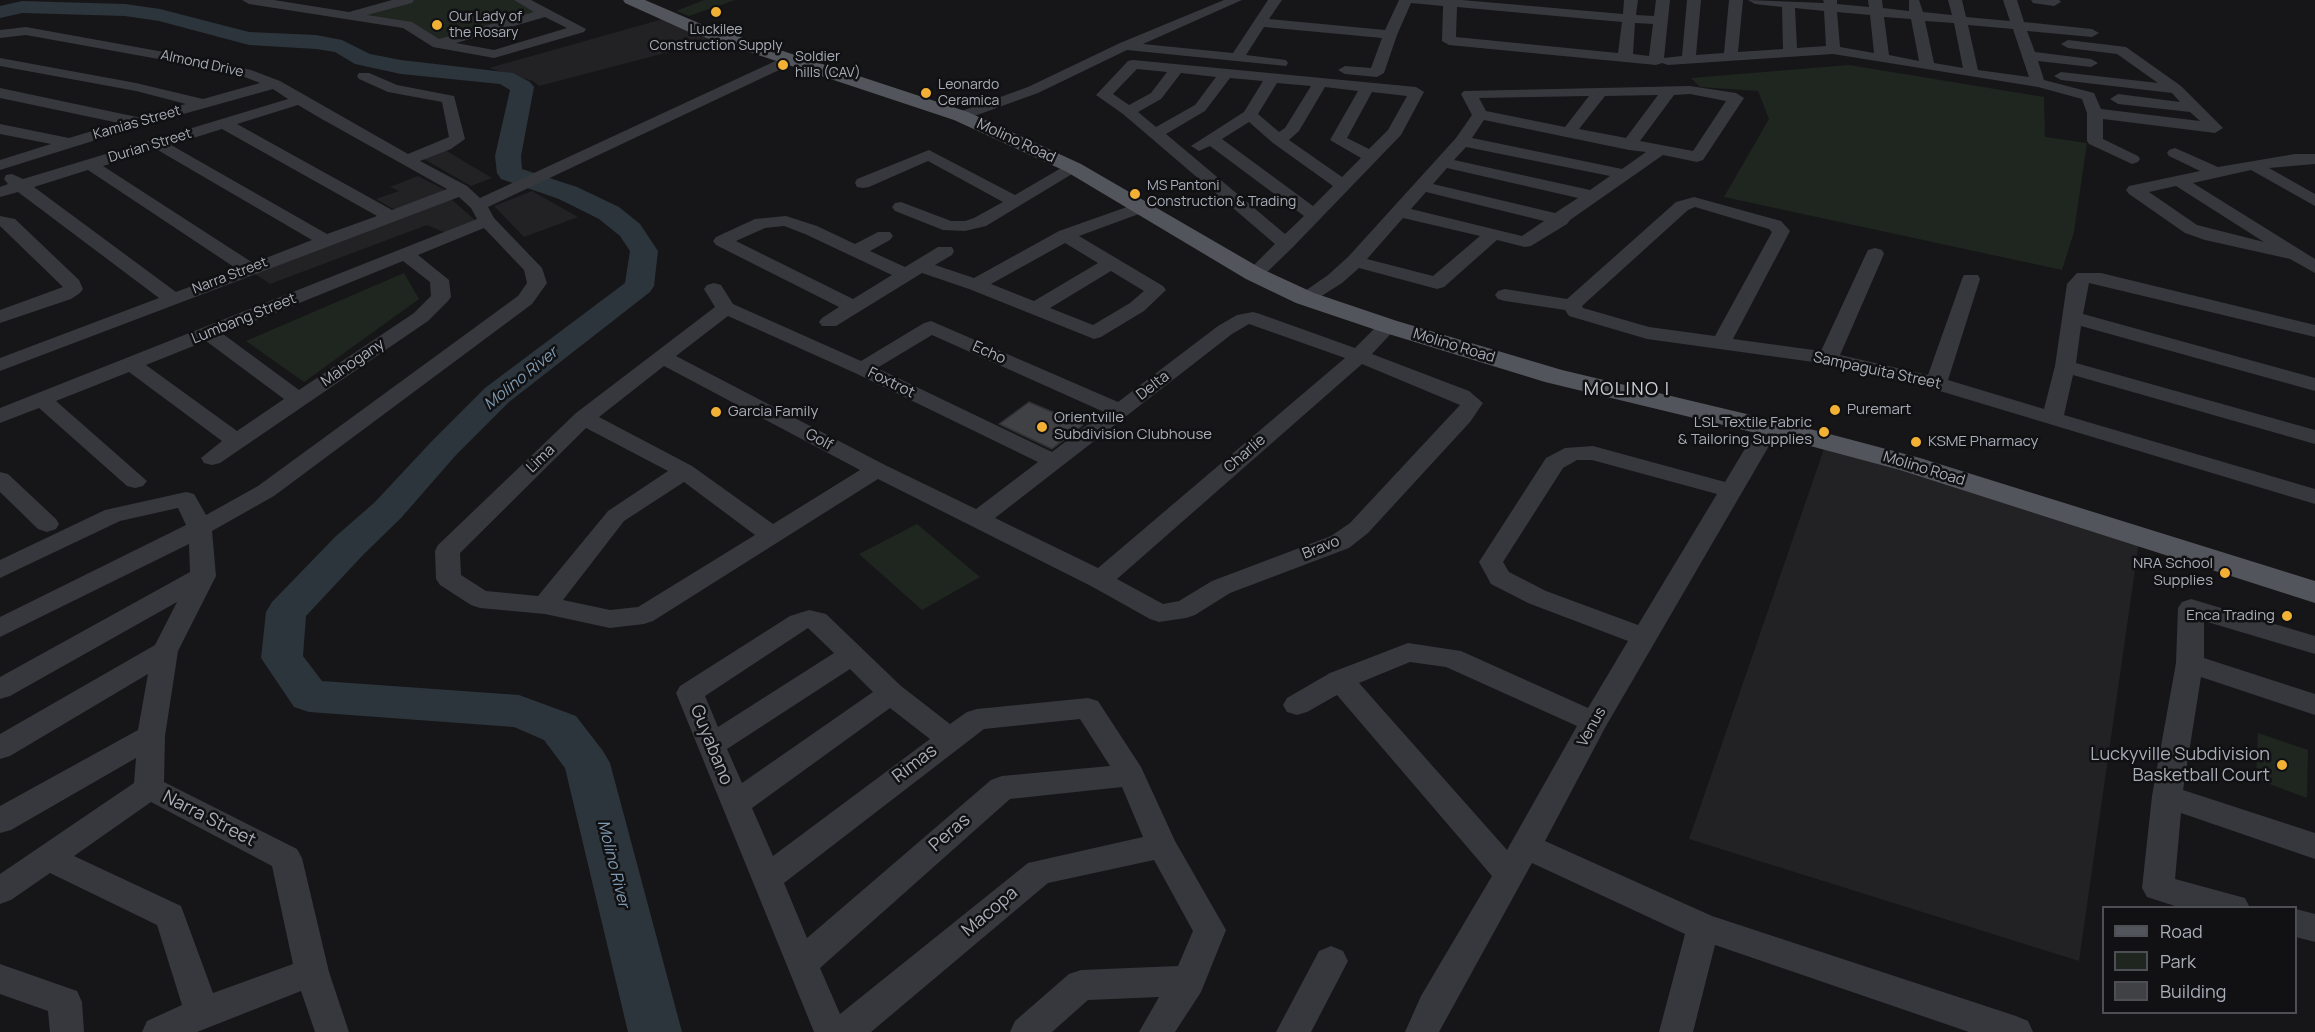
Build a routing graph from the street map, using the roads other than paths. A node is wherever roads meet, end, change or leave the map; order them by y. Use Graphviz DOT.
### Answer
graph roads {
  1 [pos="249,0"];
  2 [pos="308,0"];
  3 [pos="407,0"];
  4 [pos="521,0"];
  5 [pos="631,0"];
  6 [pos="1235,0"];
  7 [pos="1275,0"];
  8 [pos="1406,0"];
  9 [pos="1416,0"];
  10 [pos="1595,0"];
  11 [pos="1631,0"];
  12 [pos="1664,0"];
  13 [pos="1694,0"];
  14 [pos="1736,0"];
  15 [pos="1755,0"];
  16 [pos="1914,0"];
  17 [pos="1955,0"];
  18 [pos="1451,2"];
  19 [pos="1788,2"];
  20 [pos="1830,4"];
  21 [pos="1876,6"];
  22 [pos="281,7"];
  23 [pos="2055,8"];
  24 [pos="1527,10"];
  25 [pos="1560,12"];
  26 [pos="545,13"];
  27 [pos="1494,13"];
  28 [pos="2023,14"];
  29 [pos="345,16"];
  30 [pos="1917,16"];
  31 [pos="1629,19"];
  32 [pos="1960,20"];
  33 [pos="1660,21"];
  34 [pos="1260,22"];
  35 [pos="1590,25"];
  36 [pos="2092,33"];
  37 [pos="0,34"];
  38 [pos="1390,35"];
  39 [pos="1467,43"];
  40 [pos="438,44"];
  41 [pos="1486,45"];
  42 [pos="1125,46"];
  43 [pos="1833,50"];
  44 [pos="1790,53"];
  45 [pos="1584,55"];
  46 [pos="1731,56"];
  47 [pos="2029,56"];
  48 [pos="1237,58"];
  49 [pos="1625,59"];
  50 [pos="1689,59"];
  51 [pos="1882,59"];
  52 [pos="789,60"];
  53 [pos="1668,61"];
  54 [pos="0,62"];
  55 [pos="1296,64"];
  56 [pos="1928,67"];
  57 [pos="1331,68"];
  58 [pos="1177,69"];
  59 [pos="2150,70"];
  60 [pos="1225,74"];
  61 [pos="1972,74"];
  62 [pos="364,76"];
  63 [pos="1272,78"];
  64 [pos="2036,78"];
  65 [pos="275,84"];
  66 [pos="1320,84"];
  67 [pos="1367,88"];
  68 [pos="2176,89"];
  69 [pos="1669,91"];
  70 [pos="0,93"];
  71 [pos="1600,93"];
  72 [pos="2089,96"];
  73 [pos="299,100"];
  74 [pos="202,104"];
  75 [pos="339,108"];
  76 [pos="2195,108"];
  77 [pos="1128,111"];
  78 [pos="2095,113"];
  79 [pos="322,114"];
  80 [pos="1250,115"];
  81 [pos="1480,115"];
  82 [pos="962,116"];
  83 [pos="138,122"];
  84 [pos="224,123"];
  85 [pos="0,129"];
  86 [pos="1569,132"];
  87 [pos="1155,134"];
  88 [pos="1211,139"];
  89 [pos="1279,140"];
  90 [pos="1462,141"];
  91 [pos="68,143"];
  92 [pos="159,144"];
  93 [pos="1629,144"];
  94 [pos="1659,151"];
  95 [pos="2175,153"];
  96 [pos="1182,156"];
  97 [pos="1372,156"];
  98 [pos="2132,159"];
  99 [pos="2315,159"];
  100 [pos="407,160"];
  101 [pos="1443,162"];
  102 [pos="0,165"];
  103 [pos="91,165"];
  104 [pos="2253,165"];
  105 [pos="1074,168"];
  106 [pos="0,171"];
  107 [pos="2217,173"];
  108 [pos="1623,174"];
  109 [pos="2179,181"];
  110 [pos="863,183"];
  111 [pos="22,186"];
  112 [pos="1343,186"];
  113 [pos="1422,186"];
  114 [pos="460,190"];
  115 [pos="0,192"];
  116 [pos="1593,196"];
  117 [pos="1014,201"];
  118 [pos="2315,201"];
  119 [pos="901,207"];
  120 [pos="1140,207"];
  121 [pos="1398,211"];
  122 [pos="483,213"];
  123 [pos="1314,215"];
  124 [pos="390,216"];
  125 [pos="831,217"];
  126 [pos="1561,220"];
  127 [pos="1,221"];
  128 [pos="811,230"];
  129 [pos="1065,235"];
  130 [pos="1492,235"];
  131 [pos="884,236"];
  132 [pos="324,240"];
  133 [pos="1286,244"];
  134 [pos="856,251"];
  135 [pos="945,251"];
  136 [pos="405,254"];
  137 [pos="1875,254"];
  138 [pos="2295,255"];
  139 [pos="1354,261"];
  140 [pos="1111,263"];
  141 [pos="2315,267"];
  142 [pos="250,268"];
  143 [pos="914,271"];
  144 [pos="1254,274"];
  145 [pos="1971,279"];
  146 [pos="976,285"];
  147 [pos="714,289"];
  148 [pos="1505,295"];
  149 [pos="172,298"];
  150 [pos="1305,298"];
  151 [pos="1571,305"];
  152 [pos="854,306"];
  153 [pos="726,308"];
  154 [pos="1035,309"];
  155 [pos="1,315"];
  156 [pos="2072,317"];
  157 [pos="829,322"];
  158 [pos="1388,326"];
  159 [pos="2315,331"];
  160 [pos="209,333"];
  161 [pos="1721,343"];
  162 [pos="1359,356"];
  163 [pos="662,357"];
  164 [pos="1828,358"];
  165 [pos="132,364"];
  166 [pos="0,365"];
  167 [pos="2065,366"];
  168 [pos="862,369"];
  169 [pos="1936,383"];
  170 [pos="2315,385"];
  171 [pos="42,400"];
  172 [pos="299,400"];
  173 [pos="1121,411"];
  174 [pos="0,416"];
  175 [pos="2053,417"];
  176 [pos="584,418"];
  177 [pos="1769,427"];
  178 [pos="2315,437"];
  179 [pos="237,442"];
  180 [pos="212,458"];
  181 [pos="1055,462"];
  182 [pos="877,470"];
  183 [pos="684,471"];
  184 [pos="0,479"];
  185 [pos="135,481"];
  186 [pos="1733,491"];
  187 [pos="2315,497"];
  188 [pos="978,520"];
  189 [pos="47,524"];
  190 [pos="200,528"];
  191 [pos="772,535"];
  192 [pos="0,570"];
  193 [pos="203,576"];
  194 [pos="1100,580"];
  195 [pos="2315,592"];
  196 [pos="545,605"];
  197 [pos="1159,613"];
  198 [pos="0,628"];
  199 [pos="1644,636"];
  200 [pos="2315,645"];
  201 [pos="165,651"];
  202 [pos="851,655"];
  203 [pos="2190,663"];
  204 [pos="1340,680"];
  205 [pos="0,689"];
  206 [pos="891,693"];
  207 [pos="1297,705"];
  208 [pos="2315,705"];
  209 [pos="1594,722"];
  210 [pos="150,736"];
  211 [pos="949,739"];
  212 [pos="712,745"];
  213 [pos="0,748"];
  214 [pos="1131,775"];
  215 [pos="149,788"];
  216 [pos="2167,796"];
  217 [pos="735,804"];
  218 [pos="0,821"];
  219 [pos="1162,846"];
  220 [pos="1526,846"];
  221 [pos="2315,846"];
  222 [pos="48,858"];
  223 [pos="1509,874"];
  224 [pos="766,879"];
  225 [pos="0,891"];
  226 [pos="2226,906"];
  227 [pos="2297,924"];
  228 [pos="1703,927"];
  229 [pos="2315,928"];
  230 [pos="1331,961"];
  231 [pos="801,964"];
  232 [pos="312,972"];
  233 [pos="0,979"];
  234 [pos="1190,981"];
  235 [pos="202,1013"];
  236 [pos="67,1032"];
  237 [pos="159,1032"];
  238 [pos="330,1032"];
  239 [pos="831,1032"];
  240 [pos="845,1032"];
  241 [pos="1027,1032"];
  242 [pos="1156,1032"];
  243 [pos="1293,1032"];
  244 [pos="1422,1032"];
  245 [pos="1676,1032"];
  246 [pos="2016,1032"];
  1 -- 22 [label="street"];
  2 -- 22 [label="street"];
  3 -- 29 [label="street"];
  4 -- 26 [label="street"];
  5 -- 52 [label="main road, Molino Road"];
  6 -- 42 [label="street"];
  7 -- 34 [label="street"];
  8 -- 38 [label="street"];
  9 -- 18 [label="street"];
  10 -- 35 [label="street"];
  11 -- 31 [label="street"];
  12 -- 33 [label="street"];
  13 -- 50 [label="street"];
  14 -- 46 [label="street"];
  15 -- 19 [label="street"];
  16 -- 30 [label="street"];
  17 -- 32 [label="street"];
  18 -- 27 [label="street"];
  18 -- 39 [label="street"];
  19 -- 20 [label="street"];
  19 -- 44 [label="street"];
  20 -- 21 [label="street"];
  20 -- 43 [label="street"];
  21 -- 30 [label="street"];
  21 -- 51 [label="street"];
  22 -- 29 [label="street"];
  23 -- 28 [label="street"];
  24 -- 25 [label="street"];
  24 -- 27 [label="street"];
  25 -- 35 [label="street"];
  26 -- 40 [label="street"];
  26 -- 40 [label="street"];
  27 -- 41 [label="street"];
  28 -- 32 [label="street"];
  28 -- 36 [label="street"];
  28 -- 47 [label="street"];
  28 -- 59 [label="street"];
  29 -- 40 [label="street"];
  30 -- 32 [label="street"];
  30 -- 56 [label="street"];
  31 -- 33 [label="street"];
  31 -- 35 [label="street"];
  31 -- 49 [label="street"];
  32 -- 61 [label="street"];
  33 -- 49 [label="street"];
  34 -- 38 [label="street"];
  34 -- 48 [label="street"];
  35 -- 45 [label="street"];
  37 -- 65 [label="street, Almond Drive"];
  38 -- 57 [label="street"];
  39 -- 41 [label="street"];
  39 -- 45 [label="street"];
  41 -- 45 [label="street"];
  42 -- 48 [label="street"];
  42 -- 82 [label="street"];
  43 -- 44 [label="street"];
  43 -- 51 [label="street"];
  44 -- 46 [label="street"];
  45 -- 49 [label="street"];
  46 -- 50 [label="street"];
  47 -- 59 [label="street"];
  47 -- 64 [label="street"];
  48 -- 55 [label="street"];
  50 -- 53 [label="street"];
  51 -- 56 [label="street"];
  52 -- 82 [label="main road, Molino Road"];
  52 -- 122 [label="street, Lumbang Street"];
  54 -- 74 [label="street"];
  56 -- 61 [label="street"];
  58 -- 60 [label="street"];
  58 -- 77 [label="street"];
  58 -- 77 [label="street"];
  59 -- 68 [label="street"];
  60 -- 63 [label="street"];
  60 -- 87 [label="street"];
  61 -- 64 [label="street"];
  62 -- 100 [label="street"];
  63 -- 66 [label="street"];
  63 -- 80 [label="street"];
  64 -- 68 [label="street"];
  64 -- 72 [label="street"];
  65 -- 73 [label="street, Almond Drive"];
  65 -- 74 [label="street, Kamias Street"];
  66 -- 67 [label="street"];
  66 -- 89 [label="street"];
  67 -- 97 [label="street"];
  67 -- 97 [label="street"];
  68 -- 76 [label="street"];
  69 -- 71 [label="street"];
  69 -- 93 [label="street"];
  69 -- 94 [label="street"];
  70 -- 83 [label="street"];
  71 -- 81 [label="street"];
  71 -- 86 [label="street"];
  72 -- 76 [label="street"];
  72 -- 78 [label="street"];
  73 -- 79 [label="street, Almond Drive"];
  73 -- 84 [label="street, Durian Street"];
  74 -- 83 [label="street, Kamias Street"];
  75 -- 79 [label="street"];
  76 -- 78 [label="street"];
  77 -- 87 [label="street"];
  78 -- 98 [label="street"];
  79 -- 100 [label="street, Almond Drive"];
  80 -- 88 [label="street"];
  80 -- 89 [label="street"];
  81 -- 86 [label="street"];
  81 -- 90 [label="street"];
  82 -- 105 [label="main road, Molino Road"];
  83 -- 91 [label="street, Kamias Street"];
  84 -- 92 [label="street, Durian Street"];
  84 -- 124 [label="street"];
  85 -- 91 [label="street"];
  86 -- 93 [label="street"];
  87 -- 96 [label="street"];
  88 -- 96 [label="street"];
  88 -- 123 [label="street"];
  89 -- 112 [label="street"];
  90 -- 101 [label="street"];
  90 -- 108 [label="street"];
  91 -- 102 [label="street, Kamias Street"];
  92 -- 103 [label="street, Durian Street"];
  92 -- 132 [label="street"];
  93 -- 94 [label="street"];
  94 -- 108 [label="street"];
  95 -- 107 [label="street"];
  96 -- 133 [label="street"];
  97 -- 112 [label="street"];
  99 -- 104 [label="street"];
  100 -- 114 [label="street, Almond Drive"];
  101 -- 113 [label="street"];
  101 -- 116 [label="street"];
  103 -- 111 [label="street, Durian Street"];
  103 -- 142 [label="street"];
  104 -- 107 [label="street"];
  104 -- 118 [label="street"];
  105 -- 117 [label="street"];
  105 -- 120 [label="main road, Molino Road"];
  106 -- 111 [label="street"];
  107 -- 109 [label="street"];
  108 -- 116 [label="street"];
  109 -- 138 [label="street"];
  109 -- 138 [label="street"];
  110 -- 117 [label="street"];
  111 -- 115 [label="street, Durian Street"];
  111 -- 149 [label="street"];
  112 -- 123 [label="street"];
  113 -- 121 [label="street"];
  113 -- 126 [label="street"];
  114 -- 122 [label="street, Almond Drive"];
  114 -- 124 [label="street, Narra Street"];
  116 -- 126 [label="street"];
  117 -- 119 [label="street"];
  120 -- 129 [label="street"];
  120 -- 144 [label="main road, Molino Road"];
  121 -- 130 [label="street"];
  121 -- 139 [label="street"];
  122 -- 136 [label="street, Lumbang Street"];
  122 -- 190 [label="street, Almond Drive"];
  123 -- 133 [label="street"];
  124 -- 132 [label="street, Narra Street"];
  125 -- 128 [label="street"];
  126 -- 130 [label="street"];
  127 -- 155 [label="street"];
  128 -- 134 [label="street"];
  128 -- 152 [label="street"];
  129 -- 140 [label="street"];
  129 -- 146 [label="street"];
  130 -- 139 [label="street"];
  131 -- 134 [label="street"];
  132 -- 142 [label="street, Narra Street"];
  133 -- 144 [label="street"];
  134 -- 143 [label="street"];
  135 -- 143 [label="street"];
  136 -- 160 [label="street, Lumbang Street"];
  136 -- 172 [label="street, Mahogany"];
  137 -- 164 [label="street"];
  138 -- 141 [label="street"];
  139 -- 150 [label="street"];
  140 -- 154 [label="street"];
  140 -- 154 [label="street"];
  142 -- 149 [label="street, Narra Street"];
  143 -- 146 [label="street"];
  143 -- 152 [label="street"];
  144 -- 150 [label="main road, Molino Road"];
  145 -- 169 [label="street"];
  146 -- 154 [label="street"];
  147 -- 153 [label="street"];
  148 -- 151 [label="street, Sampaguita Street"];
  149 -- 166 [label="street, Narra Street"];
  150 -- 158 [label="main road, Molino Road"];
  151 -- 161 [label="street, Sampaguita Street"];
  151 -- 161 [label="street"];
  152 -- 157 [label="street"];
  153 -- 163 [label="street, Lima"];
  153 -- 168 [label="street, Foxtrot"];
  156 -- 159 [label="street"];
  156 -- 167 [label="street"];
  156 -- 170 [label="street"];
  158 -- 162 [label="street, Charlie"];
  158 -- 177 [label="main road, Molino Road"];
  160 -- 165 [label="street, Lumbang Street"];
  160 -- 172 [label="street"];
  161 -- 164 [label="street, Sampaguita Street"];
  162 -- 173 [label="street, Delta"];
  162 -- 194 [label="street, Charlie"];
  162 -- 197 [label="street, Bravo"];
  163 -- 176 [label="street, Lima"];
  163 -- 182 [label="street, Golf"];
  164 -- 169 [label="street, Sampaguita Street"];
  165 -- 171 [label="street, Lumbang Street"];
  165 -- 179 [label="street"];
  167 -- 175 [label="street"];
  167 -- 178 [label="street"];
  168 -- 173 [label="street, Echo"];
  168 -- 181 [label="street, Foxtrot"];
  169 -- 175 [label="street, Sampaguita Street"];
  171 -- 174 [label="street, Lumbang Street"];
  171 -- 185 [label="street"];
  172 -- 179 [label="street, Mahogany"];
  173 -- 181 [label="street, Delta"];
  175 -- 187 [label="street, Sampaguita Street"];
  176 -- 183 [label="street"];
  176 -- 196 [label="street, Lima"];
  177 -- 186 [label="street, Venus"];
  177 -- 195 [label="main road, Molino Road"];
  179 -- 180 [label="street, Mahogany"];
  181 -- 188 [label="street, Delta"];
  182 -- 188 [label="street, Golf"];
  182 -- 191 [label="street"];
  183 -- 191 [label="street"];
  183 -- 196 [label="street"];
  184 -- 189 [label="street"];
  186 -- 199 [label="street, Venus"];
  186 -- 199 [label="street"];
  188 -- 194 [label="street, Golf"];
  190 -- 192 [label="street"];
  190 -- 193 [label="street"];
  190 -- 198 [label="street"];
  191 -- 196 [label="street"];
  193 -- 201 [label="street, Narra Street"];
  193 -- 205 [label="street"];
  194 -- 197 [label="street, Golf"];
  199 -- 209 [label="street, Venus"];
  200 -- 203 [label="street"];
  201 -- 210 [label="street, Narra Street"];
  201 -- 213 [label="street"];
  202 -- 206 [label="street, Guyabano"];
  202 -- 212 [label="street"];
  202 -- 212 [label="street, Guyabano"];
  203 -- 208 [label="street"];
  203 -- 216 [label="street"];
  204 -- 207 [label="street"];
  204 -- 209 [label="street"];
  204 -- 223 [label="street"];
  206 -- 211 [label="street, Guyabano"];
  206 -- 217 [label="street"];
  209 -- 220 [label="street, Venus"];
  210 -- 215 [label="street, Narra Street"];
  210 -- 218 [label="street"];
  211 -- 214 [label="street, Rimas"];
  211 -- 224 [label="street, Rimas"];
  212 -- 217 [label="street, Guyabano"];
  214 -- 219 [label="street"];
  214 -- 231 [label="street, Peras"];
  215 -- 222 [label="street"];
  215 -- 232 [label="street, Narra Street"];
  216 -- 221 [label="street"];
  216 -- 226 [label="street"];
  217 -- 224 [label="street, Guyabano"];
  219 -- 234 [label="street"];
  219 -- 240 [label="street, Macopa"];
  220 -- 223 [label="street, Venus"];
  220 -- 228 [label="street"];
  222 -- 225 [label="street"];
  222 -- 235 [label="street"];
  223 -- 244 [label="street, Venus"];
  224 -- 231 [label="street, Guyabano"];
  227 -- 229 [label="street"];
  228 -- 245 [label="street"];
  228 -- 246 [label="street"];
  230 -- 243 [label="street"];
  231 -- 239 [label="street, Guyabano"];
  232 -- 235 [label="street"];
  232 -- 238 [label="street, Narra Street"];
  233 -- 236 [label="street"];
  234 -- 241 [label="street"];
  234 -- 242 [label="street"];
  235 -- 237 [label="street"];
}
